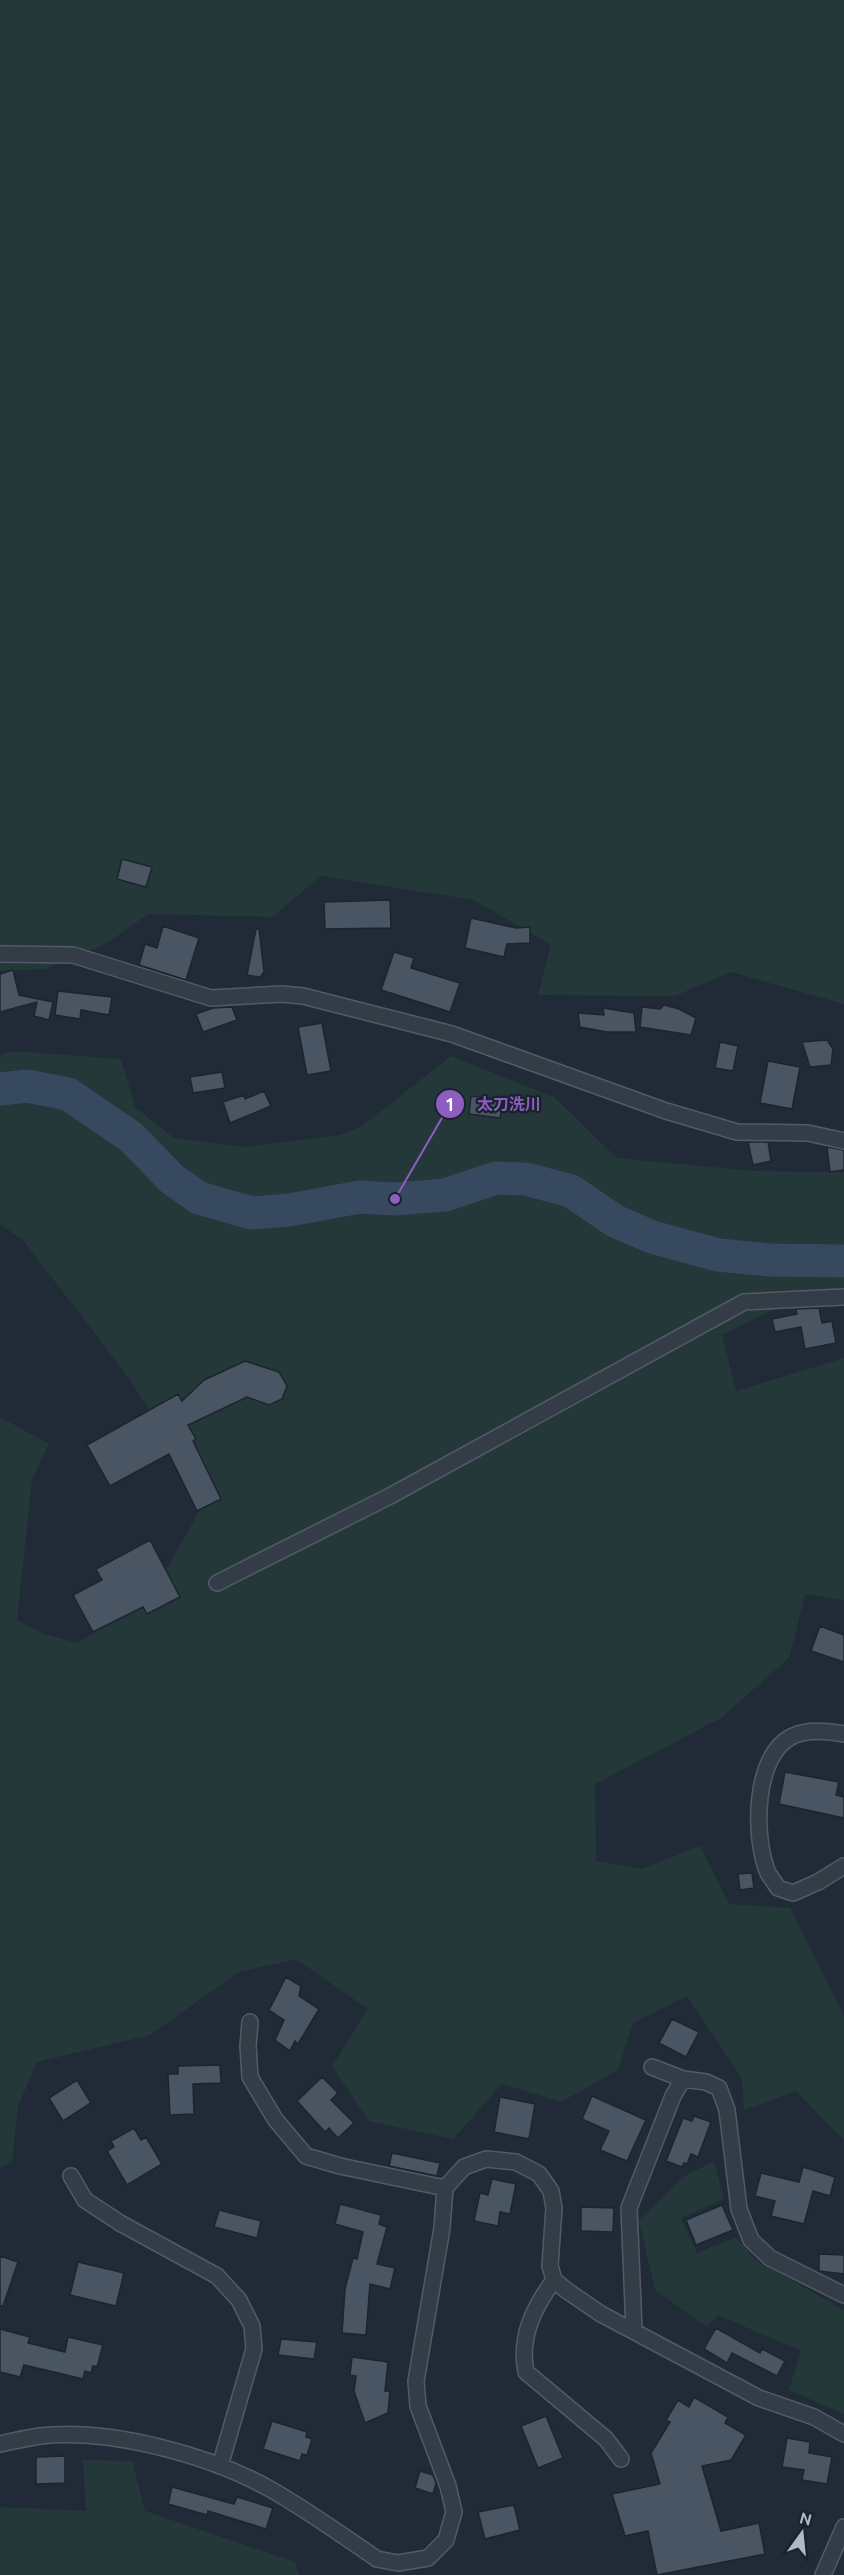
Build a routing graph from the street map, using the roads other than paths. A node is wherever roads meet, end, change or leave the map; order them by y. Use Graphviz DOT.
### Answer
graph roads {
  1 [pos="0,954"];
  2 [pos="844,1141"];
  3 [pos="844,1297"];
  4 [pos="217,1583"];
  5 [pos="844,1734"];
  6 [pos="844,1866"];
  7 [pos="250,2022"];
  8 [pos="652,2067"];
  9 [pos="683,2079"];
  10 [pos="70,2176"];
  11 [pos="445,2188"];
  12 [pos="554,2280"];
  13 [pos="844,2295"];
  14 [pos="634,2330"];
  15 [pos="844,2434"];
  16 [pos="0,2444"];
  17 [pos="621,2459"];
  18 [pos="220,2466"];
  19 [pos="844,2527"];
  20 [pos="823,2575"];
  1 -- 2 [label="street"];
  3 -- 4 [label="street"];
  5 -- 6 [label="street"];
  7 -- 11 [label="street"];
  8 -- 9 [label="street"];
  9 -- 13 [label="street"];
  9 -- 14 [label="street"];
  10 -- 18 [label="street"];
  11 -- 12 [label="street"];
  11 -- 18 [label="street"];
  12 -- 14 [label="street"];
  12 -- 17 [label="street"];
  14 -- 15 [label="street"];
  16 -- 18 [label="street"];
  19 -- 20 [label="street"];
}
